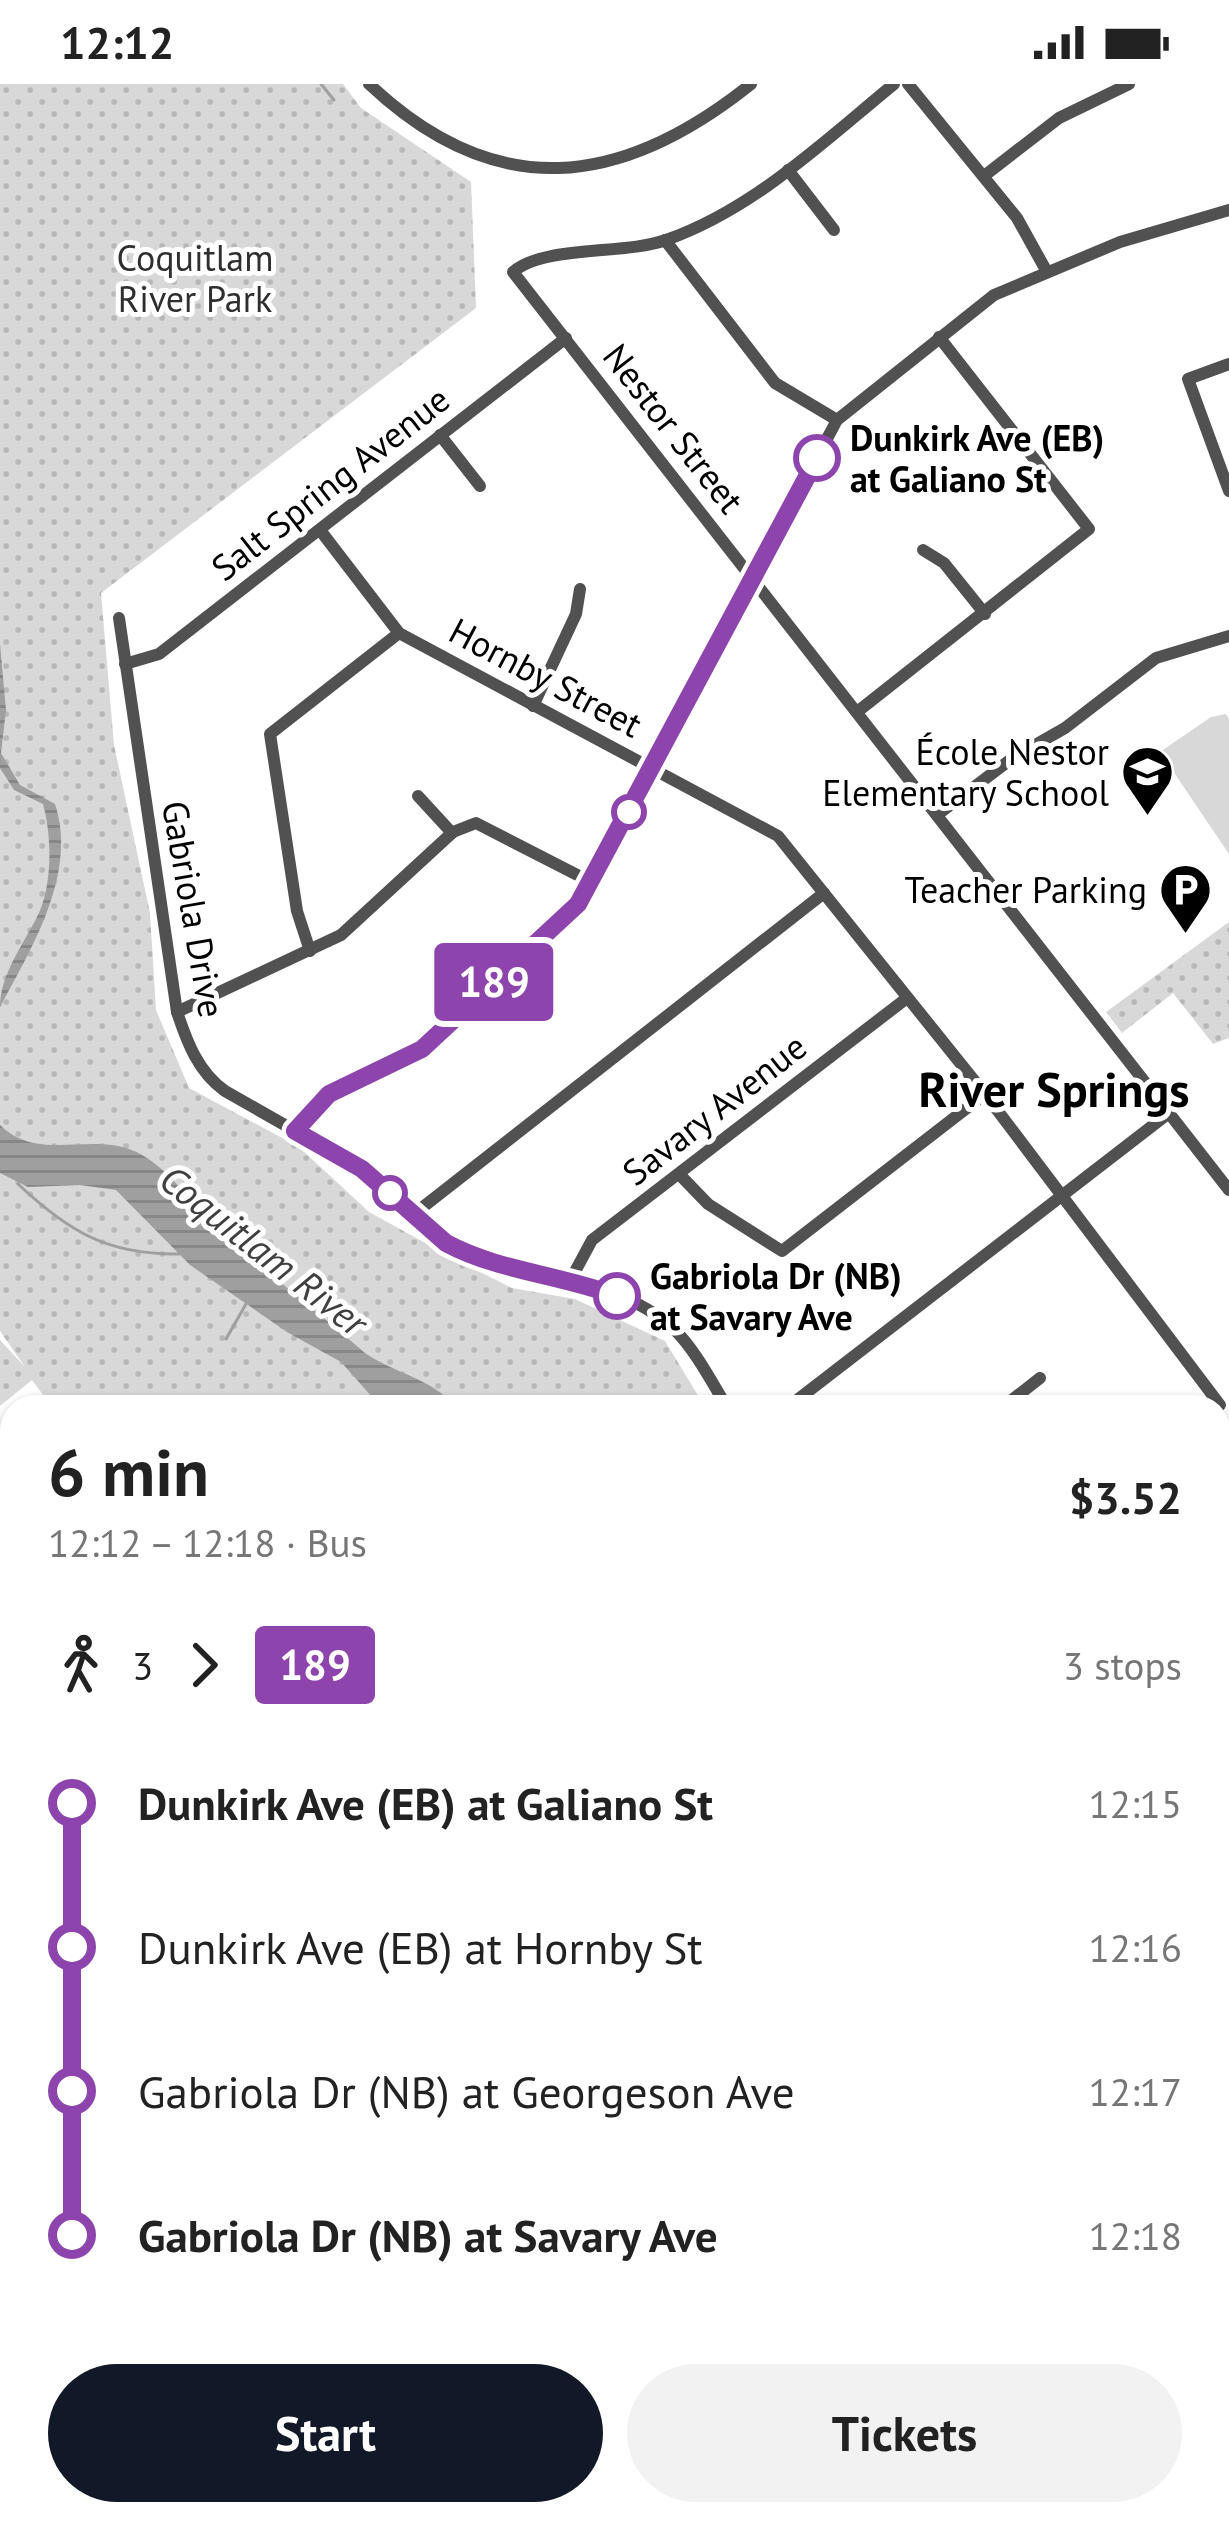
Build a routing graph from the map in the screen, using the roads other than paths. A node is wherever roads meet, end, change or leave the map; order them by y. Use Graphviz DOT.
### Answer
graph roads {
  1 [pos="369,84"];
  2 [pos="751,84"];
  3 [pos="894,84"];
  4 [pos="908,84"];
  5 [pos="1129,84"];
  6 [pos="788,170"];
  7 [pos="983,176"];
  8 [pos="1229,209"];
  9 [pos="834,230"];
  10 [pos="665,240"];
  11 [pos="1047,272"];
  12 [pos="939,337"];
  13 [pos="566,338"];
  14 [pos="1229,364"];
  15 [pos="837,420"];
  16 [pos="440,435"];
  17 [pos="480,486"];
  18 [pos="1229,491"];
  19 [pos="320,530"];
  20 [pos="923,550"];
  21 [pos="754,580"];
  22 [pos="580,589"];
  23 [pos="985,614"];
  24 [pos="118,618"];
  25 [pos="399,633"];
  26 [pos="1229,636"];
  27 [pos="125,664"];
  28 [pos="532,706"];
  29 [pos="857,712"];
  30 [pos="653,767"];
  31 [pos="418,796"];
  32 [pos="937,815"];
  33 [pos="452,833"];
  34 [pos="591,882"];
  35 [pos="824,893"];
  36 [pos="310,951"];
  37 [pos="907,998"];
  38 [pos="177,1012"];
  39 [pos="985,1094"];
  40 [pos="1168,1113"];
  41 [pos="295,1131"];
  42 [pos="1224,1172"];
  43 [pos="679,1174"];
  44 [pos="1229,1190"];
  45 [pos="1062,1196"];
  46 [pos="414,1214"];
  47 [pos="571,1279"];
  48 [pos="1040,1378"];
  49 [pos="720,1395"];
  50 [pos="804,1395"];
  51 [pos="1018,1395"];
  52 [pos="1211,1395"];
  1 -- 2 [label="street"];
  3 -- 6 [label="street"];
  4 -- 7 [label="street"];
  5 -- 7 [label="street"];
  6 -- 9 [label="street"];
  6 -- 10 [label="street"];
  7 -- 11 [label="street"];
  8 -- 11 [label="street"];
  10 -- 13 [label="street, Nestor Street"];
  10 -- 15 [label="street"];
  11 -- 12 [label="street"];
  12 -- 15 [label="street"];
  12 -- 23 [label="street"];
  13 -- 16 [label="street, Salt Spring Avenue"];
  13 -- 21 [label="street, Nestor Street"];
  14 -- 18 [label="street"];
  15 -- 21 [label="street"];
  16 -- 17 [label="street"];
  16 -- 19 [label="street, Salt Spring Avenue"];
  19 -- 25 [label="street, Hornby Street"];
  19 -- 27 [label="street, Salt Spring Avenue"];
  20 -- 23 [label="street"];
  21 -- 29 [label="street, Nestor Street"];
  21 -- 30 [label="street"];
  22 -- 28 [label="street"];
  23 -- 29 [label="street"];
  24 -- 27 [label="street, Gabriola Drive"];
  25 -- 28 [label="street, Hornby Street"];
  25 -- 36 [label="street"];
  26 -- 32 [label="street"];
  27 -- 38 [label="street, Gabriola Drive"];
  28 -- 30 [label="street, Hornby Street"];
  29 -- 32 [label="street, Nestor Street"];
  30 -- 34 [label="street"];
  30 -- 35 [label="street, Hornby Street"];
  31 -- 33 [label="street"];
  32 -- 40 [label="street, Nestor Street"];
  33 -- 34 [label="street"];
  33 -- 36 [label="street"];
  34 -- 41 [label="street"];
  35 -- 37 [label="street, Hornby Street"];
  35 -- 46 [label="street"];
  36 -- 38 [label="street"];
  37 -- 39 [label="street, Hornby Street"];
  37 -- 43 [label="street, Savary Avenue"];
  38 -- 41 [label="street, Gabriola Drive"];
  39 -- 43 [label="street"];
  39 -- 45 [label="street, Hornby Street"];
  40 -- 42 [label="street, Nestor Street"];
  40 -- 45 [label="street"];
  41 -- 46 [label="street, Gabriola Drive"];
  42 -- 44 [label="street, Nestor Street"];
  43 -- 47 [label="street, Savary Avenue"];
  45 -- 50 [label="street"];
  45 -- 52 [label="street, Hornby Street"];
  46 -- 47 [label="street, Gabriola Drive"];
  47 -- 49 [label="street, Gabriola Drive"];
  48 -- 51 [label="street"];
}
